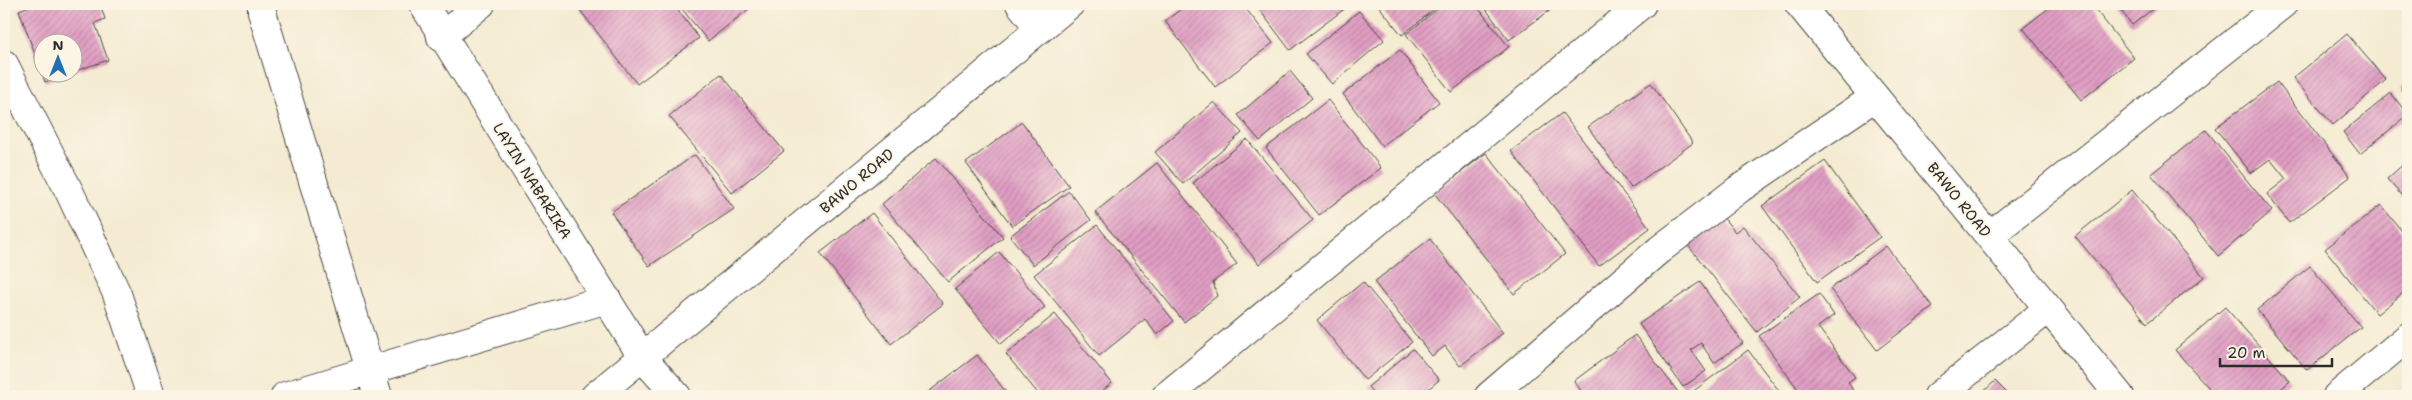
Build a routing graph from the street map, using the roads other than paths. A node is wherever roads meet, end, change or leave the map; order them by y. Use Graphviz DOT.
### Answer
graph roads {
  1 [pos="262,4"];
  2 [pos="423,4"];
  3 [pos="481,4"];
  4 [pos="1020,4"];
  5 [pos="1070,4"];
  6 [pos="1642,4"];
  7 [pos="1799,4"];
  8 [pos="2282,4"];
  9 [pos="1040,29"];
  10 [pos="442,37"];
  11 [pos="4,64"];
  12 [pos="1875,97"];
  13 [pos="1989,236"];
  14 [pos="607,299"];
  15 [pos="2048,309"];
  16 [pos="2408,337"];
  17 [pos="643,358"];
  18 [pos="375,384"];
  19 [pos="1176,393"];
  20 [pos="152,396"];
  21 [pos="285,396"];
  22 [pos="595,396"];
  23 [pos="676,396"];
  24 [pos="1489,396"];
  25 [pos="1938,396"];
  26 [pos="2120,396"];
  27 [pos="2337,396"];
  1 -- 18 [label="street"];
  2 -- 10 [label="street, LAYIN NABARIRA"];
  3 -- 10 [label="street"];
  4 -- 9 [label="street"];
  5 -- 9 [label="street, BAWO ROAD"];
  6 -- 19 [label="street"];
  7 -- 12 [label="street, BAWO ROAD"];
  8 -- 13 [label="street"];
  9 -- 17 [label="street, BAWO ROAD"];
  10 -- 14 [label="street, LAYIN NABARIRA"];
  11 -- 20 [label="street"];
  12 -- 13 [label="street, BAWO ROAD"];
  12 -- 24 [label="street"];
  13 -- 15 [label="street, BAWO ROAD"];
  14 -- 17 [label="street, LAYIN NABARIRA"];
  14 -- 18 [label="street"];
  15 -- 25 [label="street"];
  15 -- 26 [label="street, BAWO ROAD"];
  16 -- 27 [label="street"];
  17 -- 22 [label="street, BAWO ROAD"];
  17 -- 23 [label="street, LAYIN NABARIRA"];
  18 -- 21 [label="street"];
}
